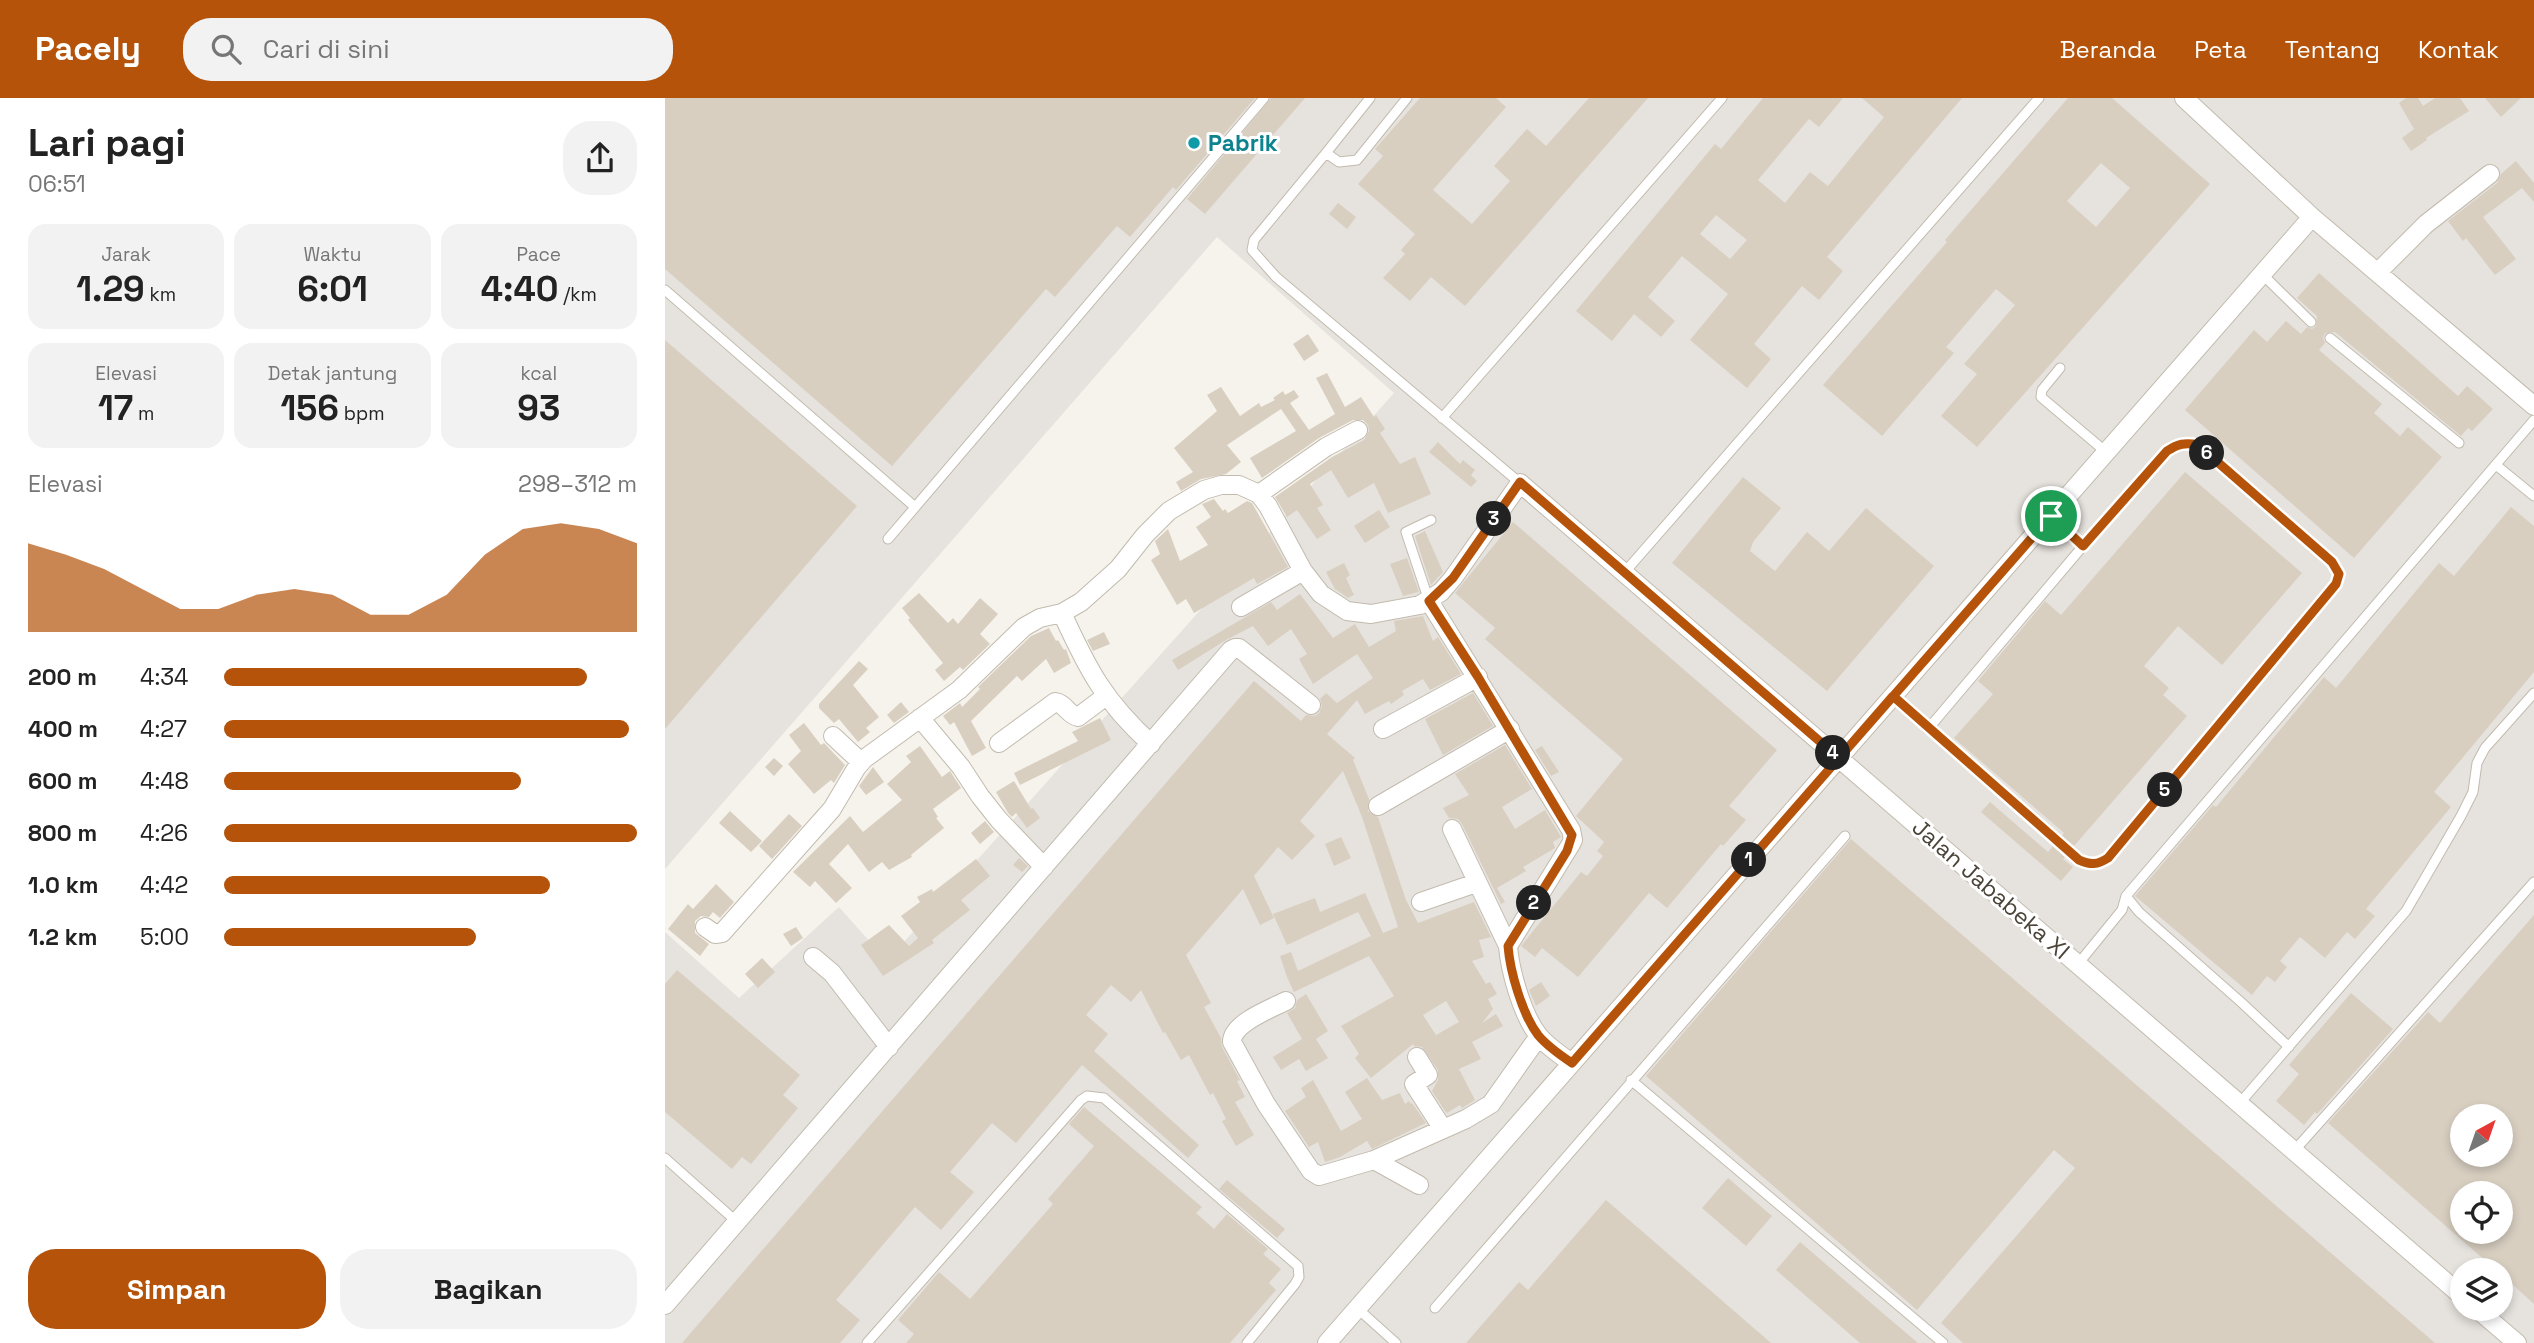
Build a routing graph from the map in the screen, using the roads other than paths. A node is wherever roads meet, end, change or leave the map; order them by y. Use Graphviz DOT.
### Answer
graph roads {
  1 [pos="1264,98"];
  2 [pos="1370,98"];
  3 [pos="1407,98"];
  4 [pos="1722,98"];
  5 [pos="2039,98"];
  6 [pos="2184,98"];
  7 [pos="1326,153"];
  8 [pos="2490,174"];
  9 [pos="2312,217"];
  10 [pos="2379,271"];
  11 [pos="2262,274"];
  12 [pos="665,290"];
  13 [pos="2311,322"];
  14 [pos="2330,338"];
  15 [pos="2060,368"];
  16 [pos="2534,406"];
  17 [pos="1442,418"];
  18 [pos="2534,420"];
  19 [pos="1358,430"];
  20 [pos="2459,443"];
  21 [pos="2106,452"];
  22 [pos="2496,465"];
  23 [pos="1520,482"];
  24 [pos="1259,494"];
  25 [pos="2534,496"];
  26 [pos="915,507"];
  27 [pos="2051,516"];
  28 [pos="1431,520"];
  29 [pos="888,539"];
  30 [pos="2083,546"];
  31 [pos="1303,571"];
  32 [pos="1624,573"];
  33 [pos="1429,601"];
  34 [pos="1241,607"];
  35 [pos="1062,613"];
  36 [pos="1478,677"];
  37 [pos="2534,693"];
  38 [pos="1106,696"];
  39 [pos="1893,696"];
  40 [pos="1311,705"];
  41 [pos="919,718"];
  42 [pos="1383,729"];
  43 [pos="1510,729"];
  44 [pos="1928,729"];
  45 [pos="833,736"];
  46 [pos="999,743"];
  47 [pos="1151,744"];
  48 [pos="1839,758"];
  49 [pos="861,762"];
  50 [pos="1378,806"];
  51 [pos="1452,829"];
  52 [pos="1845,836"];
  53 [pos="1044,867"];
  54 [pos="2534,882"];
  55 [pos="1476,883"];
  56 [pos="2126,896"];
  57 [pos="1421,902"];
  58 [pos="705,927"];
  59 [pos="1508,946"];
  60 [pos="813,957"];
  61 [pos="2078,964"];
  62 [pos="1286,1001"];
  63 [pos="1539,1037"];
  64 [pos="889,1047"];
  65 [pos="2289,1047"];
  66 [pos="1417,1057"];
  67 [pos="1572,1063"];
  68 [pos="1632,1080"];
  69 [pos="2239,1104"];
  70 [pos="1443,1129"];
  71 [pos="2294,1151"];
  72 [pos="665,1158"];
  73 [pos="1374,1160"];
  74 [pos="1419,1185"];
  75 [pos="737,1222"];
  76 [pos="2450,1286"];
  77 [pos="665,1306"];
  78 [pos="1357,1308"];
  79 [pos="1435,1308"];
  80 [pos="2491,1321"];
  81 [pos="867,1343"];
  82 [pos="1247,1343"];
  83 [pos="1327,1343"];
  84 [pos="1396,1343"];
  85 [pos="1943,1343"];
  86 [pos="2517,1343"];
  1 -- 26 [label="lane"];
  2 -- 7 [label="lane"];
  3 -- 7 [label="lane"];
  4 -- 17 [label="lane"];
  5 -- 32 [label="lane"];
  6 -- 9 [label="street"];
  7 -- 17 [label="lane"];
  8 -- 10 [label="street"];
  9 -- 10 [label="street"];
  9 -- 11 [label="street"];
  10 -- 16 [label="street"];
  11 -- 13 [label="lane"];
  11 -- 21 [label="street"];
  12 -- 26 [label="lane"];
  14 -- 20 [label="lane"];
  15 -- 21 [label="lane"];
  17 -- 23 [label="lane"];
  18 -- 22 [label="lane"];
  19 -- 24 [label="street"];
  21 -- 27 [label="street"];
  22 -- 25 [label="lane"];
  22 -- 56 [label="lane"];
  23 -- 32 [label="street, Jalan Jababeka XI"];
  23 -- 33 [label="street"];
  24 -- 31 [label="street"];
  24 -- 35 [label="street"];
  26 -- 29 [label="lane"];
  27 -- 30 [label="lane"];
  27 -- 39 [label="street"];
  28 -- 33 [label="lane"];
  30 -- 44 [label="lane"];
  30 -- 44 [label="lane"];
  31 -- 33 [label="street"];
  31 -- 34 [label="street"];
  32 -- 48 [label="street, Jalan Jababeka XI"];
  33 -- 36 [label="street"];
  35 -- 38 [label="street"];
  35 -- 41 [label="street"];
  36 -- 42 [label="street"];
  36 -- 43 [label="street"];
  37 -- 65 [label="lane"];
  38 -- 46 [label="street"];
  38 -- 47 [label="street"];
  39 -- 44 [label="lane"];
  39 -- 48 [label="street"];
  40 -- 47 [label="street"];
  41 -- 49 [label="street"];
  41 -- 53 [label="street"];
  43 -- 50 [label="street"];
  43 -- 59 [label="street"];
  45 -- 49 [label="street"];
  47 -- 53 [label="street"];
  48 -- 61 [label="street, Jalan Jababeka XI"];
  48 -- 67 [label="street"];
  49 -- 58 [label="street"];
  51 -- 55 [label="street"];
  52 -- 68 [label="lane"];
  53 -- 64 [label="street"];
  54 -- 71 [label="lane"];
  55 -- 57 [label="street"];
  55 -- 59 [label="street"];
  56 -- 61 [label="lane"];
  56 -- 65 [label="lane"];
  59 -- 63 [label="street"];
  60 -- 64 [label="street"];
  61 -- 69 [label="street, Jalan Jababeka XI"];
  62 -- 73 [label="street"];
  63 -- 67 [label="street"];
  63 -- 70 [label="street"];
  64 -- 75 [label="street"];
  65 -- 69 [label="lane"];
  66 -- 70 [label="street"];
  67 -- 78 [label="street"];
  68 -- 79 [label="lane"];
  68 -- 85 [label="lane"];
  69 -- 71 [label="street, Jalan Jababeka XI"];
  70 -- 73 [label="street"];
  71 -- 76 [label="street, Jalan Jababeka XI"];
  72 -- 75 [label="lane"];
  73 -- 74 [label="street"];
  75 -- 77 [label="street"];
  78 -- 83 [label="street"];
  78 -- 84 [label="lane"];
  80 -- 86 [label="street"];
  81 -- 82 [label="lane"];
}
